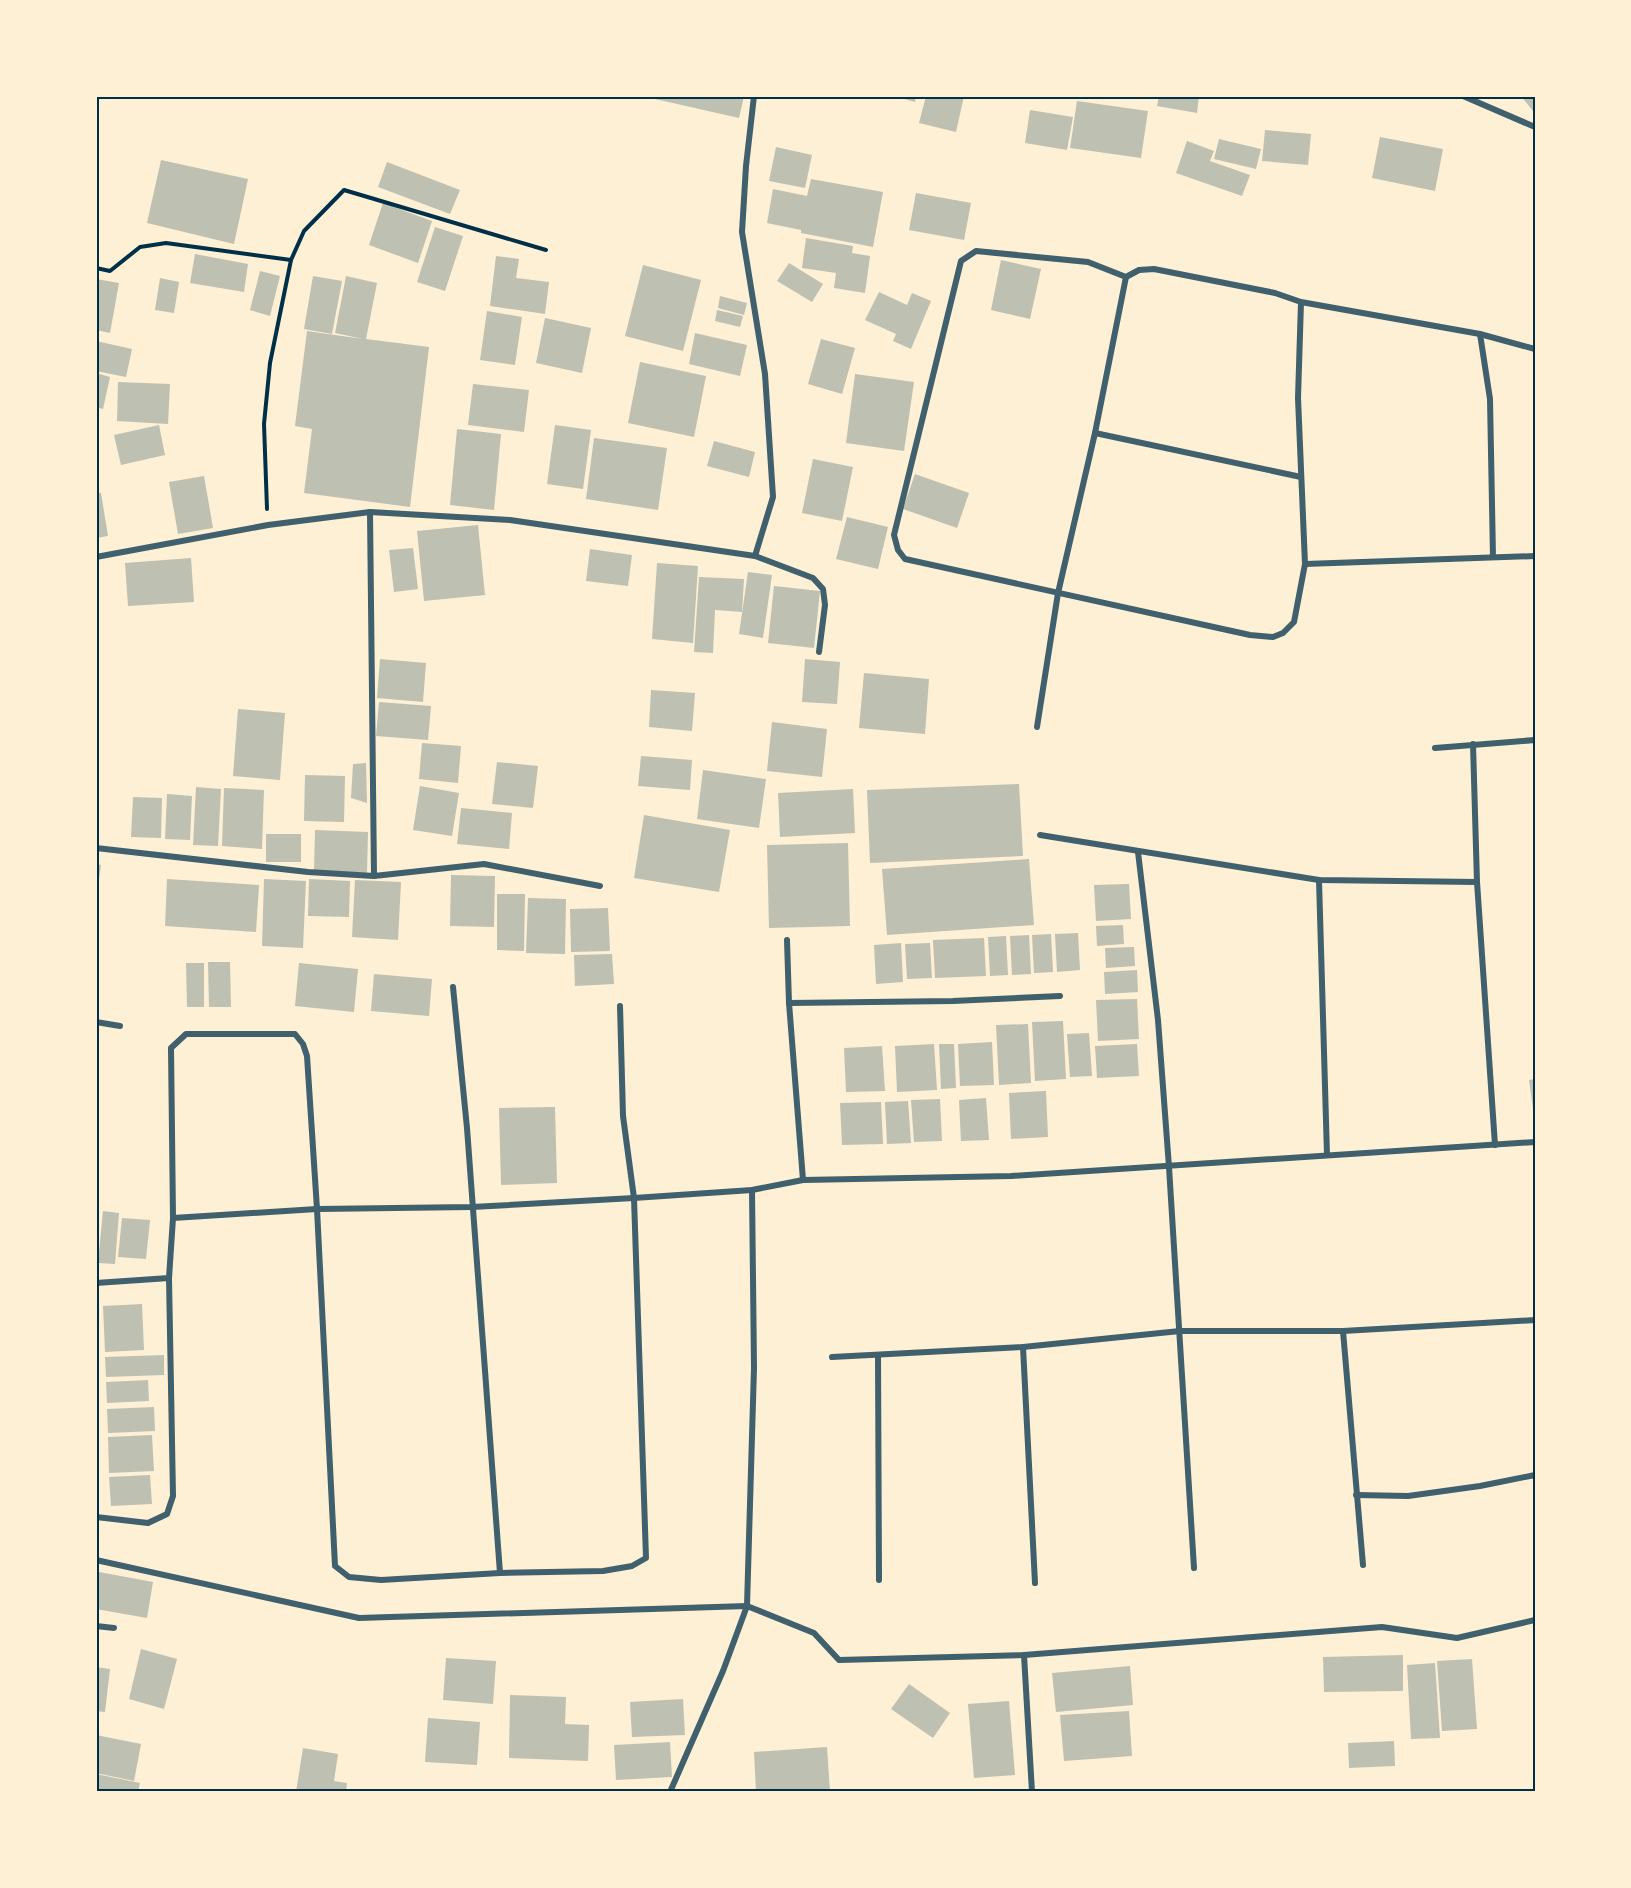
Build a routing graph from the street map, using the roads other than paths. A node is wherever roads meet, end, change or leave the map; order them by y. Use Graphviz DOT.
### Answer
graph roads {
  1 [pos="754,96"];
  2 [pos="1463,96"];
  3 [pos="1535,127"];
  4 [pos="1125,277"];
  5 [pos="1302,302"];
  6 [pos="1480,334"];
  7 [pos="1535,348"];
  8 [pos="1095,433"];
  9 [pos="1301,477"];
  10 [pos="370,512"];
  11 [pos="755,556"];
  12 [pos="1535,556"];
  13 [pos="96,557"];
  14 [pos="1493,557"];
  15 [pos="1305,564"];
  16 [pos="1058,593"];
  17 [pos="819,652"];
  18 [pos="1037,727"];
  19 [pos="1535,740"];
  20 [pos="1473,744"];
  21 [pos="1435,748"];
  22 [pos="1040,835"];
  23 [pos="96,848"];
  24 [pos="1137,852"];
  25 [pos="374,876"];
  26 [pos="1319,880"];
  27 [pos="1477,882"];
  28 [pos="600,886"];
  29 [pos="788,940"];
  30 [pos="453,987"];
  31 [pos="1060,996"];
  32 [pos="789,1003"];
  33 [pos="620,1006"];
  34 [pos="96,1022"];
  35 [pos="120,1026"];
  36 [pos="1535,1142"];
  37 [pos="1495,1145"];
  38 [pos="1327,1155"];
  39 [pos="1169,1167"];
  40 [pos="802,1180"];
  41 [pos="752,1190"];
  42 [pos="634,1198"];
  43 [pos="472,1207"];
  44 [pos="317,1209"];
  45 [pos="173,1218"];
  46 [pos="169,1278"];
  47 [pos="96,1283"];
  48 [pos="1535,1320"];
  49 [pos="1343,1331"];
  50 [pos="1180,1332"];
  51 [pos="1023,1347"];
  52 [pos="878,1355"];
  53 [pos="832,1357"];
  54 [pos="1535,1476"];
  55 [pos="1356,1496"];
  56 [pos="96,1517"];
  57 [pos="96,1560"];
  58 [pos="1363,1565"];
  59 [pos="1194,1568"];
  60 [pos="500,1573"];
  61 [pos="879,1580"];
  62 [pos="1035,1582"];
  63 [pos="747,1606"];
  64 [pos="1535,1620"];
  65 [pos="96,1626"];
  66 [pos="114,1628"];
  67 [pos="1024,1655"];
  68 [pos="670,1792"];
  69 [pos="1032,1792"];
  1 -- 11 [label="street"];
  2 -- 3 [label="street"];
  4 -- 5 [label="street"];
  4 -- 8 [label="street"];
  4 -- 16 [label="street"];
  5 -- 6 [label="street"];
  5 -- 9 [label="street"];
  6 -- 7 [label="street"];
  6 -- 14 [label="street"];
  8 -- 9 [label="street"];
  8 -- 16 [label="street"];
  9 -- 15 [label="street"];
  10 -- 11 [label="street"];
  10 -- 13 [label="street"];
  10 -- 25 [label="street"];
  11 -- 17 [label="street"];
  12 -- 14 [label="street"];
  14 -- 15 [label="street"];
  15 -- 16 [label="street"];
  16 -- 18 [label="street"];
  19 -- 20 [label="street"];
  20 -- 21 [label="street"];
  20 -- 27 [label="street"];
  22 -- 24 [label="street"];
  23 -- 25 [label="street"];
  24 -- 26 [label="street"];
  24 -- 39 [label="street"];
  25 -- 28 [label="street"];
  26 -- 27 [label="street"];
  26 -- 38 [label="street"];
  27 -- 37 [label="street"];
  29 -- 32 [label="street"];
  30 -- 43 [label="street"];
  31 -- 32 [label="street"];
  32 -- 40 [label="street"];
  33 -- 42 [label="street"];
  34 -- 35 [label="street"];
  36 -- 37 [label="street"];
  37 -- 38 [label="street"];
  38 -- 39 [label="street"];
  39 -- 40 [label="street"];
  39 -- 50 [label="street"];
  40 -- 41 [label="street"];
  41 -- 42 [label="street"];
  41 -- 63 [label="street"];
  42 -- 43 [label="street"];
  42 -- 60 [label="street"];
  43 -- 44 [label="street"];
  43 -- 60 [label="street"];
  44 -- 45 [label="street"];
  44 -- 45 [label="street"];
  44 -- 60 [label="street"];
  45 -- 46 [label="street"];
  46 -- 47 [label="street"];
  46 -- 56 [label="street"];
  48 -- 49 [label="street"];
  49 -- 50 [label="street"];
  49 -- 55 [label="street"];
  50 -- 51 [label="street"];
  50 -- 59 [label="street"];
  51 -- 52 [label="street"];
  51 -- 62 [label="street"];
  52 -- 53 [label="street"];
  52 -- 61 [label="street"];
  54 -- 55 [label="street"];
  55 -- 58 [label="street"];
  57 -- 63 [label="street"];
  63 -- 67 [label="street"];
  63 -- 68 [label="street"];
  64 -- 67 [label="street"];
  65 -- 66 [label="street"];
  67 -- 69 [label="street"];
}
